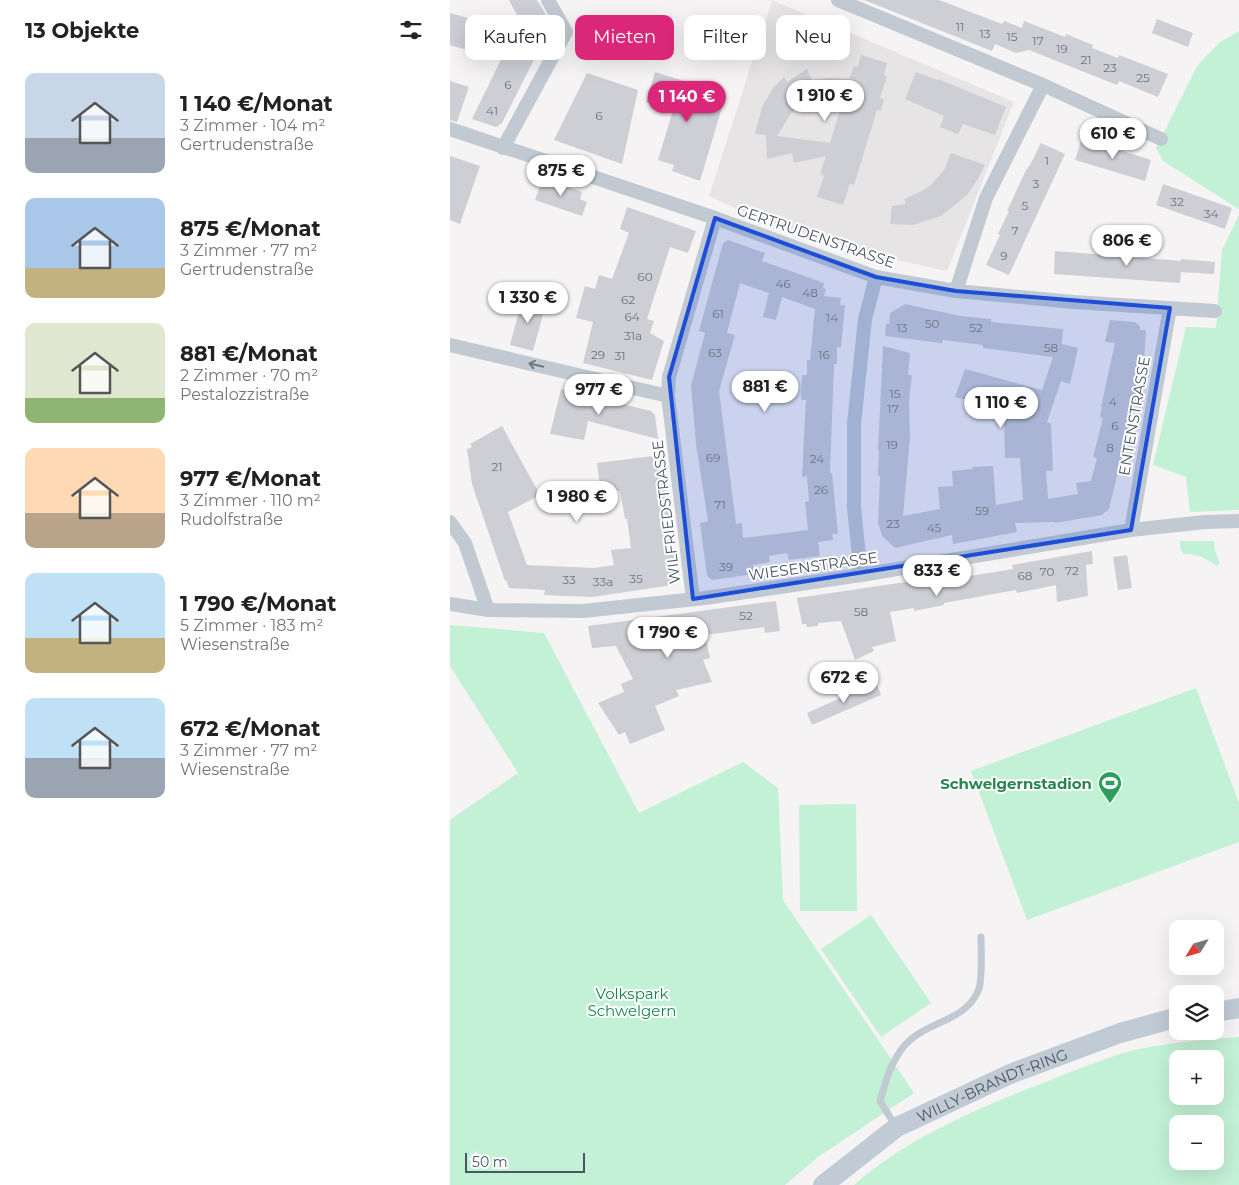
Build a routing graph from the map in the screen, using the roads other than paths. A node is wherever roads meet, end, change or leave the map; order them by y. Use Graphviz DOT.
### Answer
graph roads {
  1 [pos="548,0"];
  2 [pos="838,0"];
  3 [pos="1043,84"];
  4 [pos="450,129"];
  5 [pos="1161,139"];
  6 [pos="503,148"];
  7 [pos="715,218"];
  8 [pos="876,277"];
  9 [pos="956,291"];
  10 [pos="1170,308"];
  11 [pos="1216,312"];
  12 [pos="450,345"];
  13 [pos="668,396"];
  14 [pos="1239,521"];
  15 [pos="450,522"];
  16 [pos="1130,530"];
  17 [pos="861,575"];
  18 [pos="693,599"];
  19 [pos="450,604"];
  20 [pos="488,610"];
  21 [pos="981,937"];
  22 [pos="1239,1008"];
  23 [pos="1224,1010"];
  24 [pos="1169,1019"];
  25 [pos="897,1127"];
  26 [pos="823,1185"];
  1 -- 6 [label="street"];
  2 -- 3 [label="street"];
  3 -- 5 [label="street"];
  3 -- 9 [label="street"];
  4 -- 6 [label="street, GERTRUDENSTRASSE"];
  6 -- 7 [label="street, GERTRUDENSTRASSE"];
  7 -- 8 [label="street, GERTRUDENSTRASSE"];
  7 -- 13 [label="street, WILFRIEDSTRASSE"];
  8 -- 9 [label="street, GERTRUDENSTRASSE"];
  8 -- 17 [label="street"];
  9 -- 10 [label="street, GERTRUDENSTRASSE"];
  10 -- 11 [label="street, GERTRUDENSTRASSE"];
  10 -- 16 [label="street, ENTENSTRASSE"];
  13 -- 12 [label="street, one-way"];
  13 -- 18 [label="street, WILFRIEDSTRASSE"];
  14 -- 16 [label="street, WIESENSTRASSE"];
  15 -- 20 [label="street"];
  16 -- 17 [label="street, WIESENSTRASSE"];
  17 -- 18 [label="street, WIESENSTRASSE"];
  18 -- 20 [label="street, WIESENSTRASSE"];
  19 -- 20 [label="street, WIESENSTRASSE"];
  21 -- 25 [label="lane"];
  22 -- 23 [label="main road"];
  24 -- 25 [label="main road, WILLY-BRANDT-RING"];
  25 -- 26 [label="main road, WILLY-BRANDT-RING"];
}
